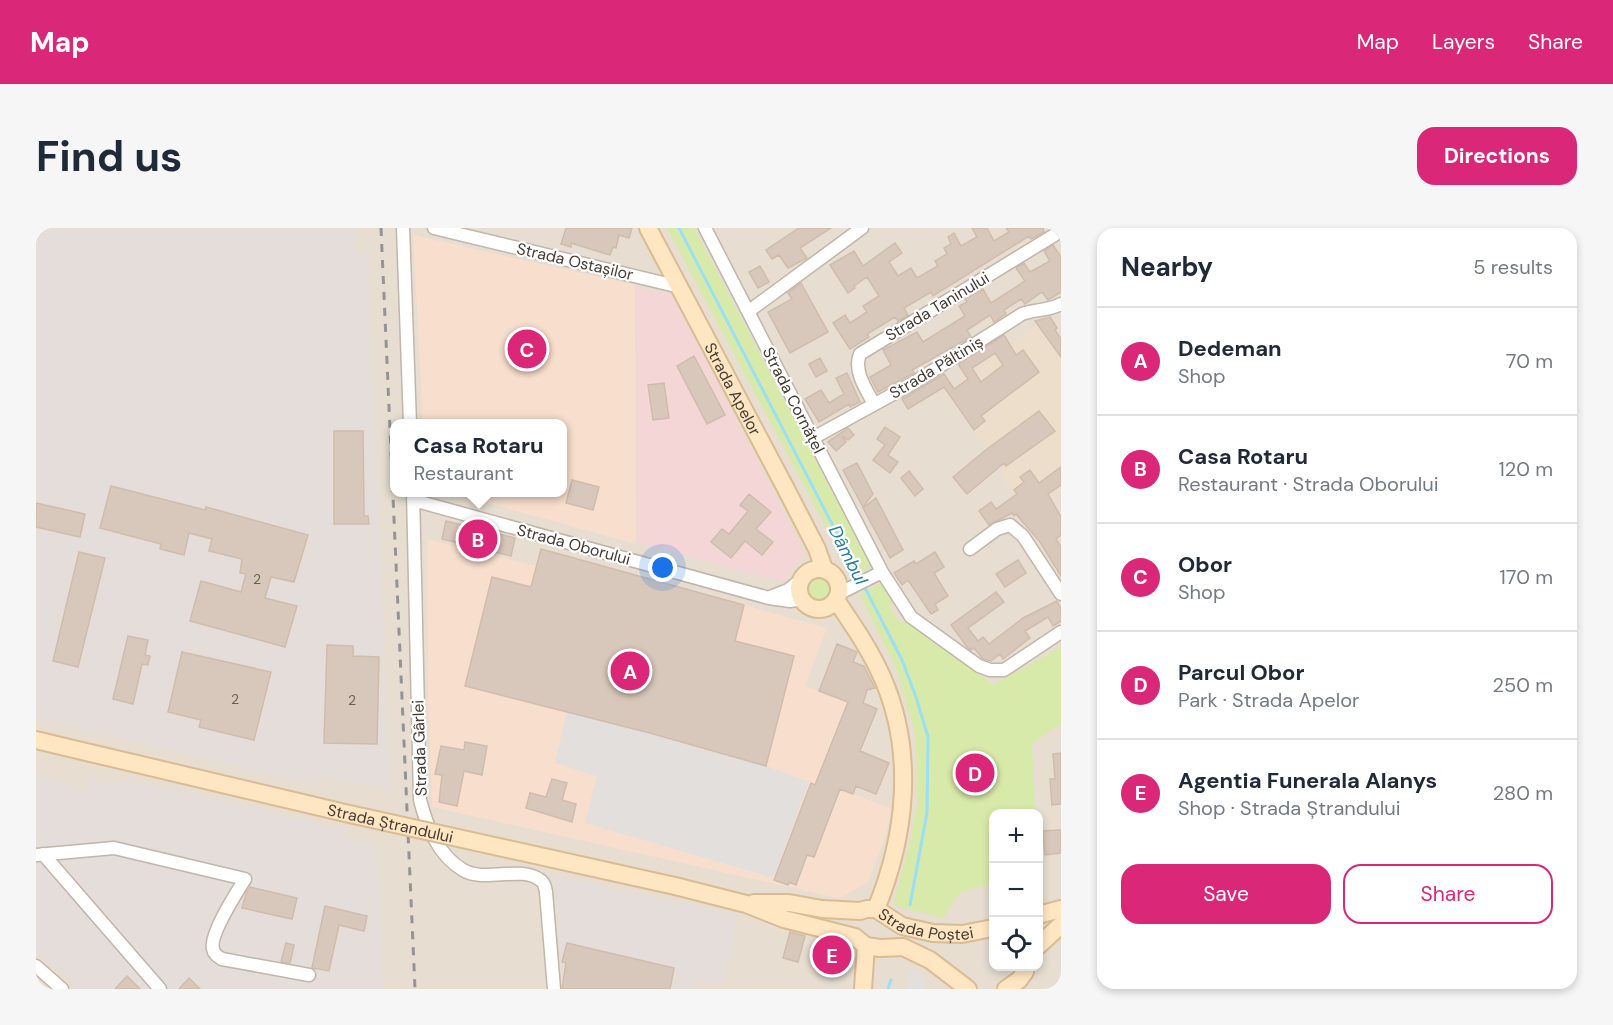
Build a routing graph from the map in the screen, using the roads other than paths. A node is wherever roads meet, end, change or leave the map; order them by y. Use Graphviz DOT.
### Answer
graph roads {
  1 [pos="403,228"];
  2 [pos="434,228"];
  3 [pos="648,228"];
  4 [pos="705,228"];
  5 [pos="862,228"];
  6 [pos="1061,231"];
  7 [pos="680,287"];
  8 [pos="1061,304"];
  9 [pos="749,310"];
  10 [pos="874,404"];
  11 [pos="410,419"];
  12 [pos="813,438"];
  13 [pos="413,497"];
  14 [pos="416,497"];
  15 [pos="970,549"];
  16 [pos="812,573"];
  17 [pos="880,573"];
  18 [pos="1061,594"];
  19 [pos="838,597"];
  20 [pos="769,598"];
  21 [pos="802,599"];
  22 [pos="1061,632"];
  23 [pos="36,740"];
  24 [pos="40,855"];
  25 [pos="746,904"];
  26 [pos="1061,909"];
  27 [pos="868,910"];
  28 [pos="1043,914"];
  29 [pos="1061,925"];
  30 [pos="989,929"];
  31 [pos="861,941"];
  32 [pos="1043,941"];
  33 [pos="41,971"];
  34 [pos="864,971"];
  35 [pos="1024,971"];
  36 [pos="1025,971"];
  37 [pos="309,975"];
  38 [pos="963,985"];
  39 [pos="42,989"];
  40 [pos="62,989"];
  41 [pos="160,989"];
  42 [pos="554,989"];
  43 [pos="856,989"];
  44 [pos="863,989"];
  45 [pos="984,989"];
  46 [pos="1006,989"];
  47 [pos="1026,989"];
  1 -- 11 [label="street"];
  2 -- 7 [label="street, Strada Ostașilor"];
  3 -- 7 [label="main road, Strada Apelor"];
  4 -- 9 [label="street, Strada Cornățel"];
  5 -- 9 [label="street"];
  6 -- 10 [label="street, Strada Taninului"];
  7 -- 16 [label="main road, Strada Apelor"];
  8 -- 10 [label="street, Strada Păltiniș"];
  9 -- 12 [label="street, Strada Cornățel"];
  10 -- 12 [label="street, Strada Păltiniș"];
  12 -- 17 [label="street, Strada Cornățel"];
  13 -- 42 [label="street, Strada Gârlei"];
  14 -- 20 [label="street, Strada Oborului"];
  15 -- 18 [label="street"];
  16 -- 19 [label="main road"];
  16 -- 20 [label="street"];
  16 -- 21 [label="main road"];
  17 -- 19 [label="street"];
  17 -- 22 [label="street, Strada Cornățel"];
  19 -- 21 [label="main road"];
  19 -- 27 [label="main road"];
  20 -- 21 [label="street, Strada Oborului"];
  23 -- 25 [label="main road, Strada Ștrandului, bridge"];
  24 -- 37 [label="street"];
  24 -- 41 [label="street"];
  25 -- 27 [label="main road, Strada Ștrandului"];
  25 -- 31 [label="main road, Strada Ștrandului"];
  26 -- 28 [label="main road"];
  27 -- 30 [label="main road, Strada Poștei"];
  27 -- 31 [label="main road"];
  29 -- 32 [label="main road"];
  31 -- 34 [label="main road"];
  31 -- 38 [label="main road, Strada Ștrandului"];
  33 -- 39 [label="street"];
  33 -- 40 [label="street"];
  34 -- 43 [label="main road"];
  34 -- 44 [label="main road"];
  35 -- 46 [label="main road"];
  36 -- 47 [label="main road"];
  38 -- 45 [label="main road, Strada Ștrandului"];
}
